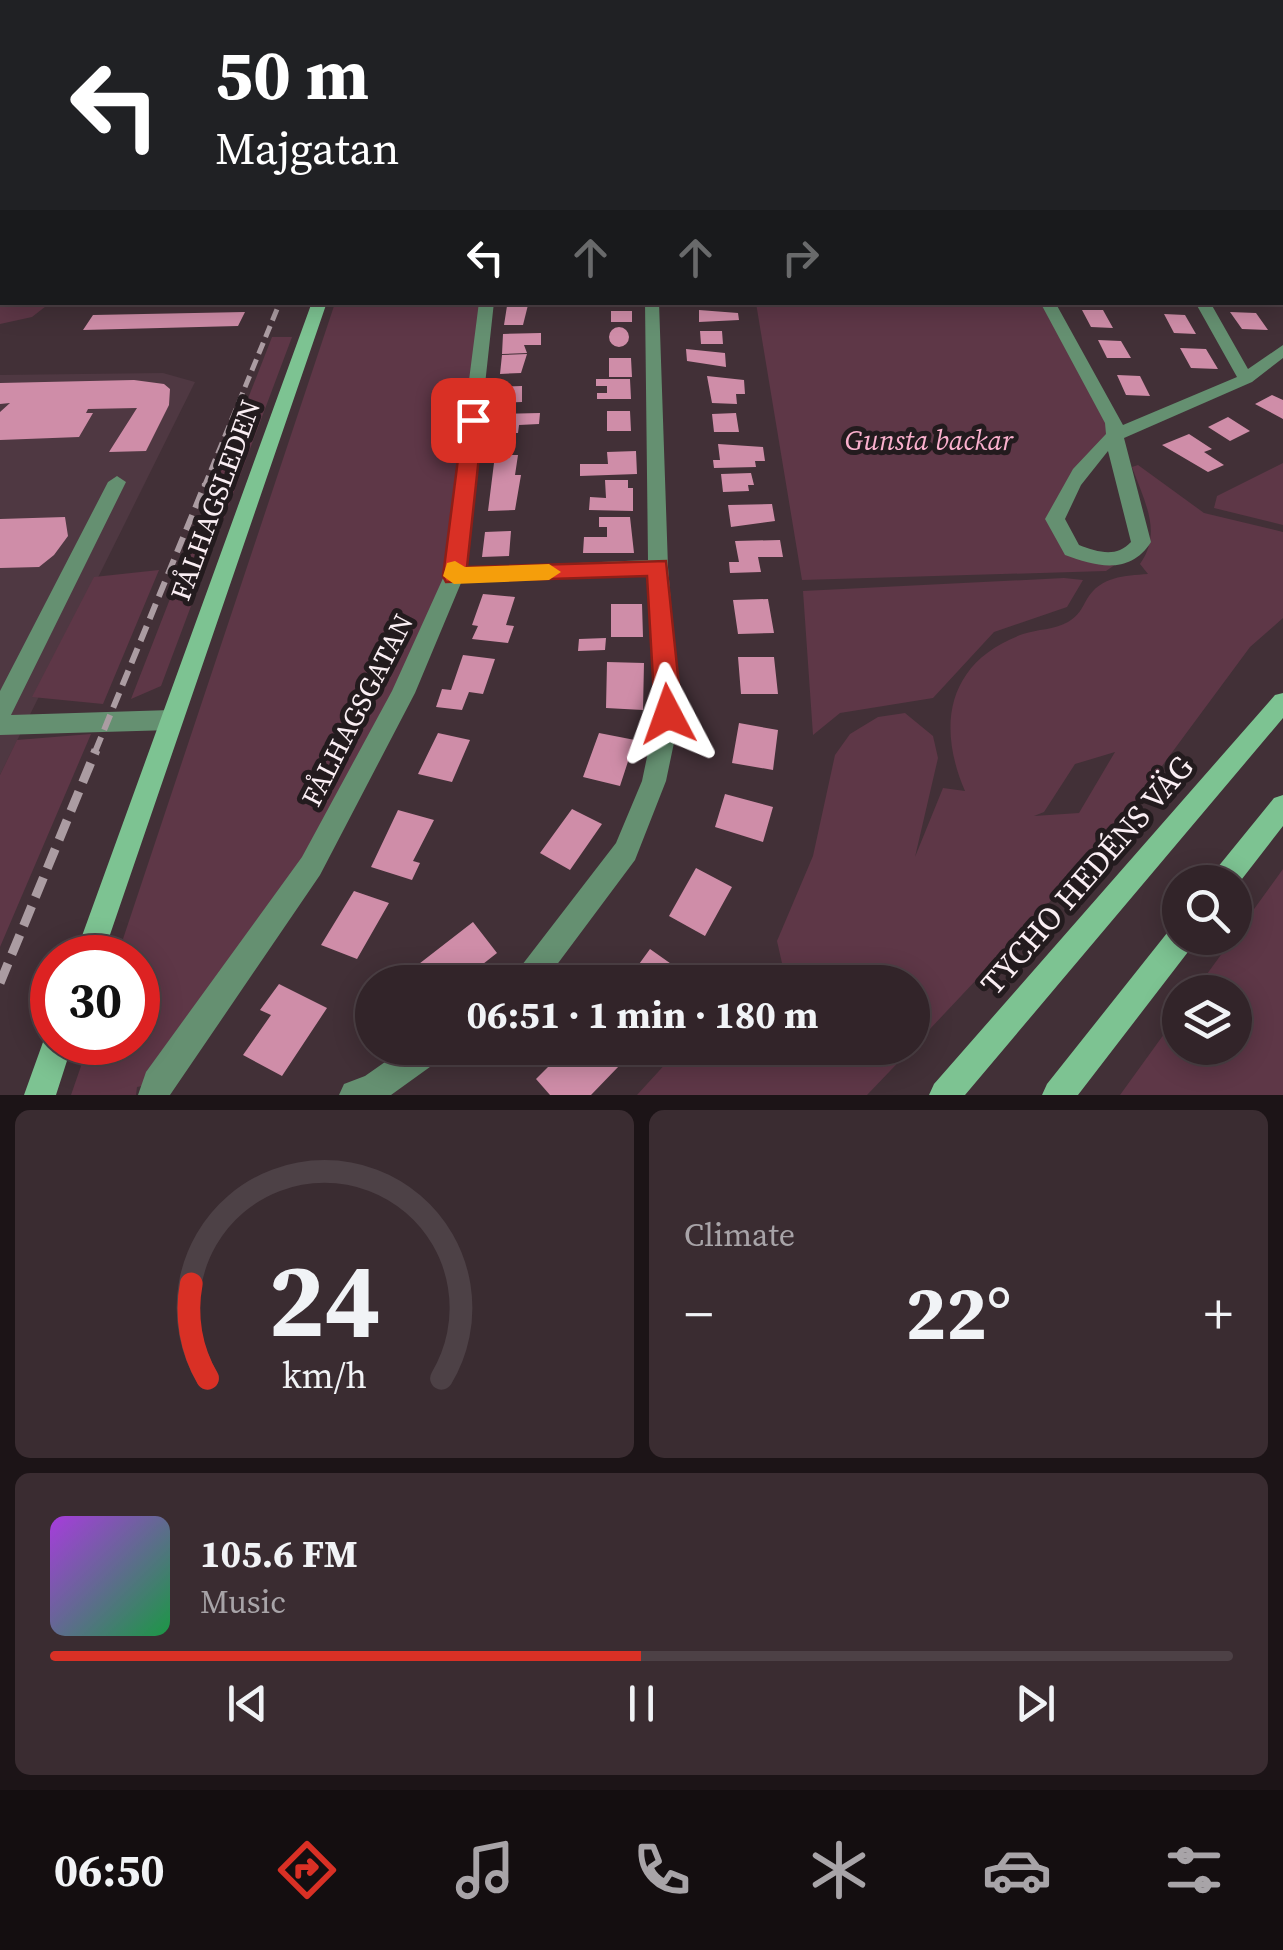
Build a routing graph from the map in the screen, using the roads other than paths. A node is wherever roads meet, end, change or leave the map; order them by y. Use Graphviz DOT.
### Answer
graph roads {
  1 [pos="319,305"];
  2 [pos="486,305"];
  3 [pos="652,305"];
  4 [pos="1049,305"];
  5 [pos="1204,305"];
  6 [pos="1283,350"];
  7 [pos="1246,379"];
  8 [pos="1115,435"];
  9 [pos="116,482"];
  10 [pos="658,567"];
  11 [pos="454,576"];
  12 [pos="1283,702"];
  13 [pos="0,714"];
  14 [pos="170,720"];
  15 [pos="0,725"];
  16 [pos="1283,806"];
  17 [pos="1236,865"];
  18 [pos="96,935"];
  19 [pos="1168,955"];
  20 [pos="539,965"];
  21 [pos="50,1065"];
  22 [pos="406,1065"];
  23 [pos="40,1095"];
  24 [pos="154,1095"];
  25 [pos="356,1095"];
  26 [pos="945,1095"];
  27 [pos="1058,1095"];
  1 -- 14 [label="main road, FÅLHAGSLEDEN"];
  2 -- 11 [label="street, FÅLHAGSGATAN"];
  3 -- 10 [label="street"];
  4 -- 8 [label="street"];
  5 -- 7 [label="street"];
  6 -- 7 [label="street"];
  7 -- 8 [label="street"];
  8 -- 8 [label="street"];
  9 -- 13 [label="street"];
  10 -- 11 [label="street"];
  10 -- 20 [label="street"];
  11 -- 24 [label="street, FÅLHAGSGATAN"];
  12 -- 26 [label="main road, TYCHO HEDÉNS VÄG"];
  14 -- 15 [label="street"];
  14 -- 18 [label="main road, FÅLHAGSLEDEN"];
  16 -- 17 [label="main road"];
  19 -- 27 [label="main road"];
  21 -- 23 [label="main road"];
  22 -- 25 [label="street"];
}
